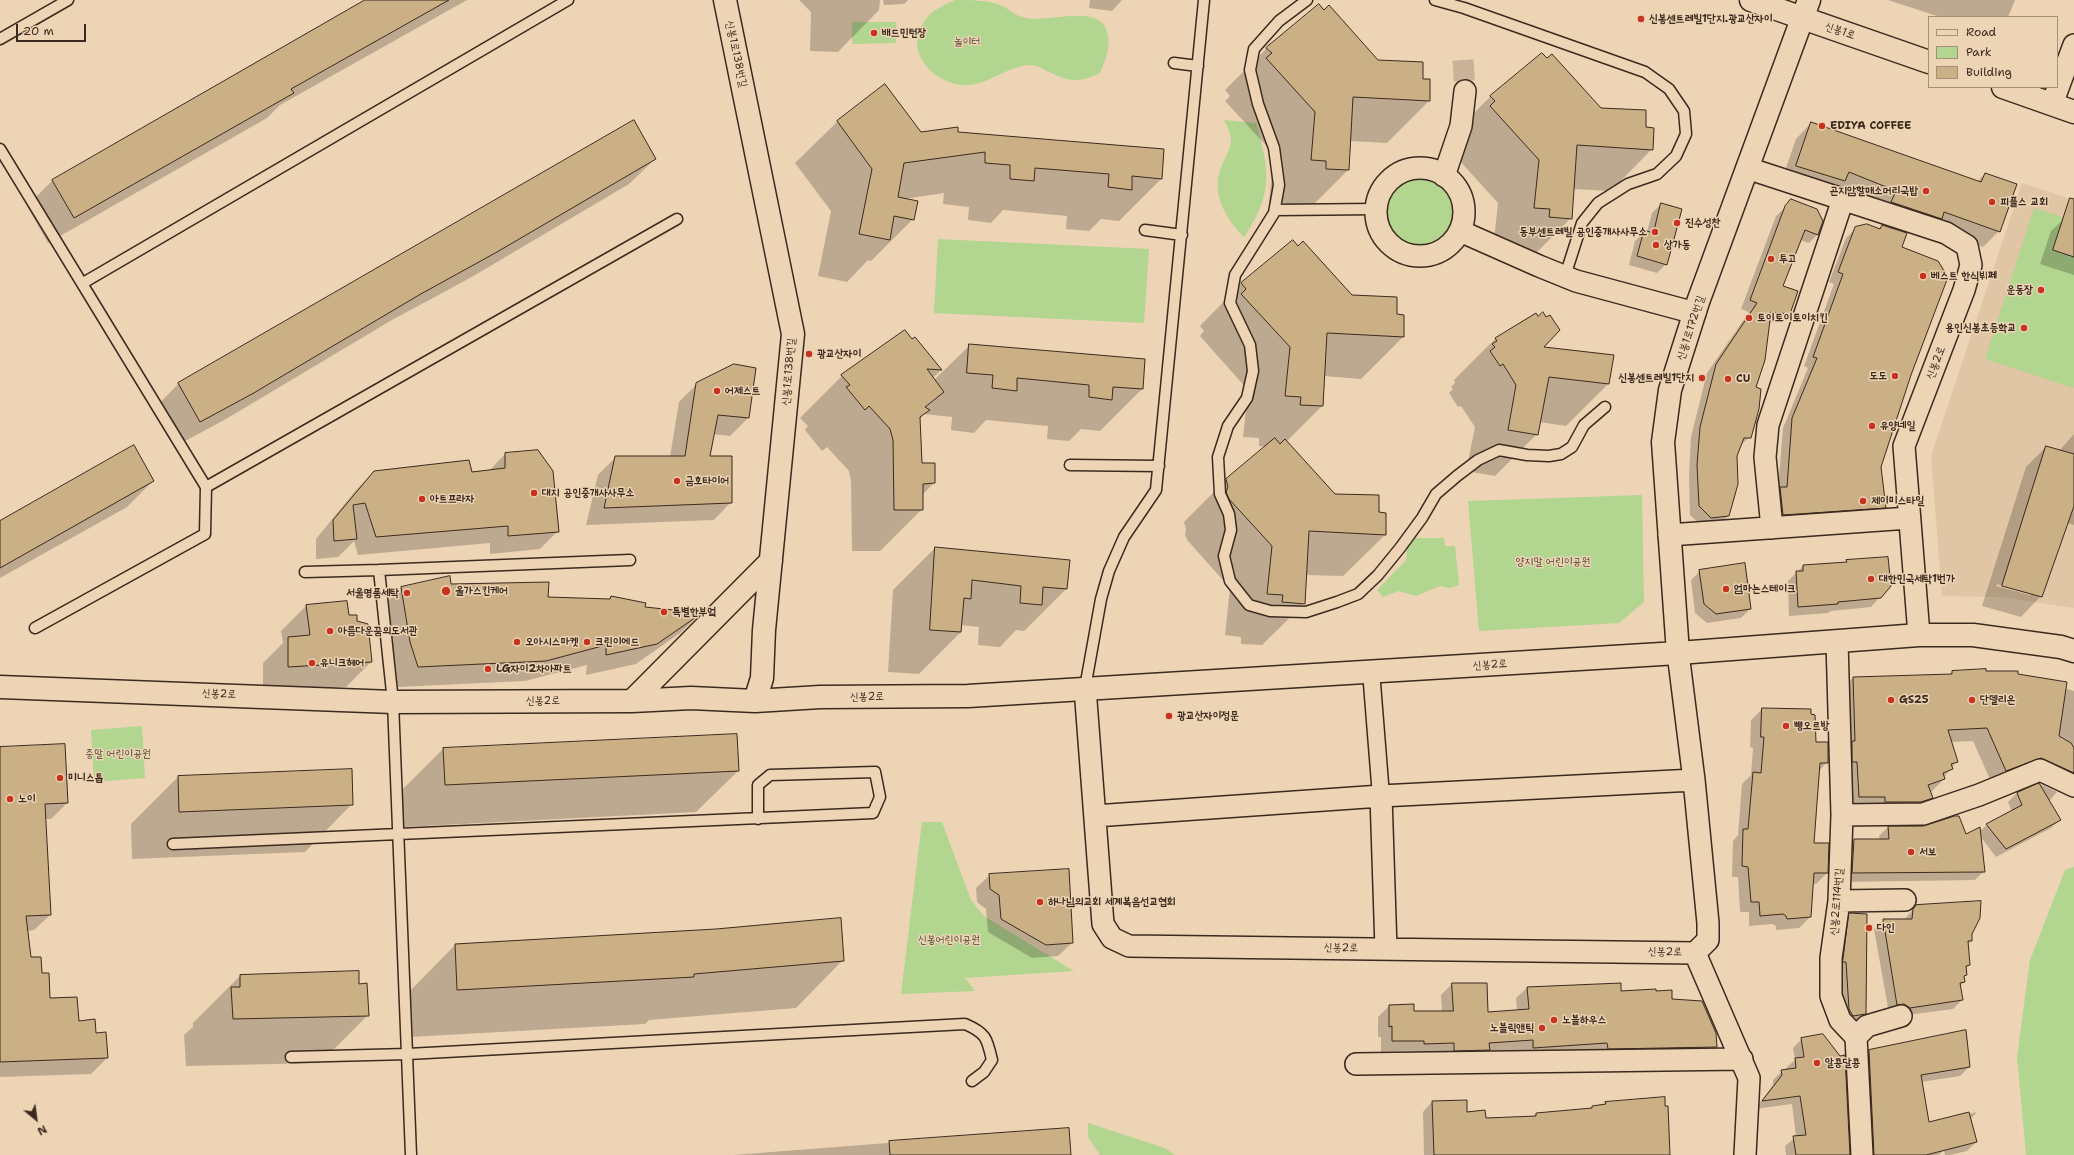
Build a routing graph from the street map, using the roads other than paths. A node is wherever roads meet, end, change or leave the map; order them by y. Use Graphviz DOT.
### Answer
graph roads {
  1 [pos="68,0"];
  2 [pos="568,0"];
  3 [pos="725,0"];
  4 [pos="1204,0"];
  5 [pos="1307,0"];
  6 [pos="1435,0"];
  7 [pos="1751,0"];
  8 [pos="1806,9"];
  9 [pos="0,39"];
  10 [pos="2074,45"];
  11 [pos="1928,62"];
  12 [pos="1174,64"];
  13 [pos="1198,66"];
  14 [pos="2006,88"];
  15 [pos="2058,88"];
  16 [pos="2058,88"];
  17 [pos="1466,91"];
  18 [pos="2052,104"];
  19 [pos="2074,112"];
  20 [pos="0,149"];
  21 [pos="1748,168"];
  22 [pos="1444,176"];
  23 [pos="1842,199"];
  24 [pos="1376,209"];
  25 [pos="1274,210"];
  26 [pos="677,219"];
  27 [pos="1145,230"];
  28 [pos="1460,231"];
  29 [pos="1182,235"];
  30 [pos="1565,276"];
  31 [pos="82,283"];
  32 [pos="1695,313"];
  33 [pos="1605,407"];
  34 [pos="1070,465"];
  35 [pos="1160,466"];
  36 [pos="206,486"];
  37 [pos="1909,518"];
  38 [pos="1772,528"];
  39 [pos="1669,535"];
  40 [pos="630,560"];
  41 [pos="771,561"];
  42 [pos="379,570"];
  43 [pos="305,572"];
  44 [pos="35,628"];
  45 [pos="1919,635"];
  46 [pos="1837,642"];
  47 [pos="2074,651"];
  48 [pos="1678,653"];
  49 [pos="1371,672"];
  50 [pos="0,687"];
  51 [pos="1085,688"];
  52 [pos="632,701"];
  53 [pos="755,701"];
  54 [pos="393,702"];
  55 [pos="1694,780"];
  56 [pos="2074,786"];
  57 [pos="1381,796"];
  58 [pos="1842,815"];
  59 [pos="1095,816"];
  60 [pos="758,819"];
  61 [pos="398,833"];
  62 [pos="173,844"];
  63 [pos="1839,900"];
  64 [pos="1905,900"];
  65 [pos="1386,949"];
  66 [pos="1696,952"];
  67 [pos="1901,1016"];
  68 [pos="1856,1037"];
  69 [pos="408,1054"];
  70 [pos="291,1057"];
  71 [pos="1742,1059"];
  72 [pos="1356,1064"];
  73 [pos="972,1081"];
  74 [pos="412,1155"];
  75 [pos="1745,1155"];
  76 [pos="1862,1155"];
  1 -- 9 [label="lane"];
  2 -- 31 [label="lane"];
  3 -- 41 [label="street, 신봉1로138번길"];
  4 -- 13 [label="lane"];
  5 -- 25 [label="lane"];
  6 -- 30 [label="lane"];
  7 -- 8 [label="street, 신봉1로"];
  8 -- 11 [label="street, 신봉1로"];
  8 -- 21 [label="street, 신봉1로172번길"];
  10 -- 15 [label="street"];
  12 -- 13 [label="lane"];
  13 -- 29 [label="lane"];
  14 -- 18 [label="street"];
  16 -- 18 [label="street"];
  17 -- 22 [label="street"];
  18 -- 19 [label="street"];
  20 -- 31 [label="lane"];
  21 -- 23 [label="street, 신봉2로"];
  21 -- 32 [label="street, 신봉1로172번길"];
  22 -- 24 [label="street"];
  22 -- 28 [label="street"];
  23 -- 37 [label="street, 신봉2로"];
  23 -- 38 [label="street"];
  24 -- 25 [label="lane"];
  24 -- 28 [label="street"];
  25 -- 33 [label="lane"];
  26 -- 36 [label="lane"];
  27 -- 29 [label="lane"];
  28 -- 30 [label="street"];
  29 -- 35 [label="lane"];
  30 -- 32 [label="street"];
  31 -- 36 [label="lane"];
  32 -- 39 [label="street, 신봉1로172번길"];
  34 -- 35 [label="lane"];
  35 -- 51 [label="lane"];
  36 -- 44 [label="lane"];
  37 -- 38 [label="street"];
  37 -- 45 [label="street, 신봉2로"];
  38 -- 39 [label="street"];
  39 -- 48 [label="street, 신봉1로172번길"];
  40 -- 42 [label="lane"];
  41 -- 52 [label="street"];
  41 -- 53 [label="street, 신봉1로138번길"];
  42 -- 43 [label="lane"];
  42 -- 54 [label="lane"];
  45 -- 46 [label="street, 신봉2로"];
  45 -- 47 [label="street, 신봉2로"];
  46 -- 48 [label="street, 신봉2로"];
  46 -- 58 [label="street, 신봉2로114번길"];
  48 -- 49 [label="street, 신봉2로"];
  48 -- 55 [label="street, 신봉2로"];
  49 -- 51 [label="street, 신봉2로"];
  49 -- 57 [label="street"];
  50 -- 54 [label="street, 신봉2로"];
  51 -- 53 [label="street, 신봉2로"];
  51 -- 59 [label="street, 신봉2로"];
  52 -- 53 [label="street, 신봉2로"];
  52 -- 54 [label="street, 신봉2로"];
  54 -- 61 [label="lane"];
  55 -- 57 [label="street"];
  55 -- 66 [label="street, 신봉2로"];
  56 -- 58 [label="street"];
  57 -- 59 [label="street"];
  57 -- 65 [label="street"];
  58 -- 63 [label="street, 신봉2로114번길"];
  59 -- 65 [label="street, 신봉2로"];
  60 -- 60 [label="lane"];
  60 -- 61 [label="lane"];
  61 -- 62 [label="lane"];
  61 -- 69 [label="lane"];
  63 -- 64 [label="street"];
  63 -- 68 [label="street, 신봉2로114번길"];
  65 -- 66 [label="street, 신봉2로"];
  66 -- 71 [label="street, 신봉2로"];
  67 -- 68 [label="street"];
  68 -- 76 [label="street"];
  69 -- 70 [label="lane"];
  69 -- 73 [label="lane"];
  69 -- 74 [label="lane"];
  71 -- 72 [label="street"];
  71 -- 75 [label="street, 신봉2로"];
}
